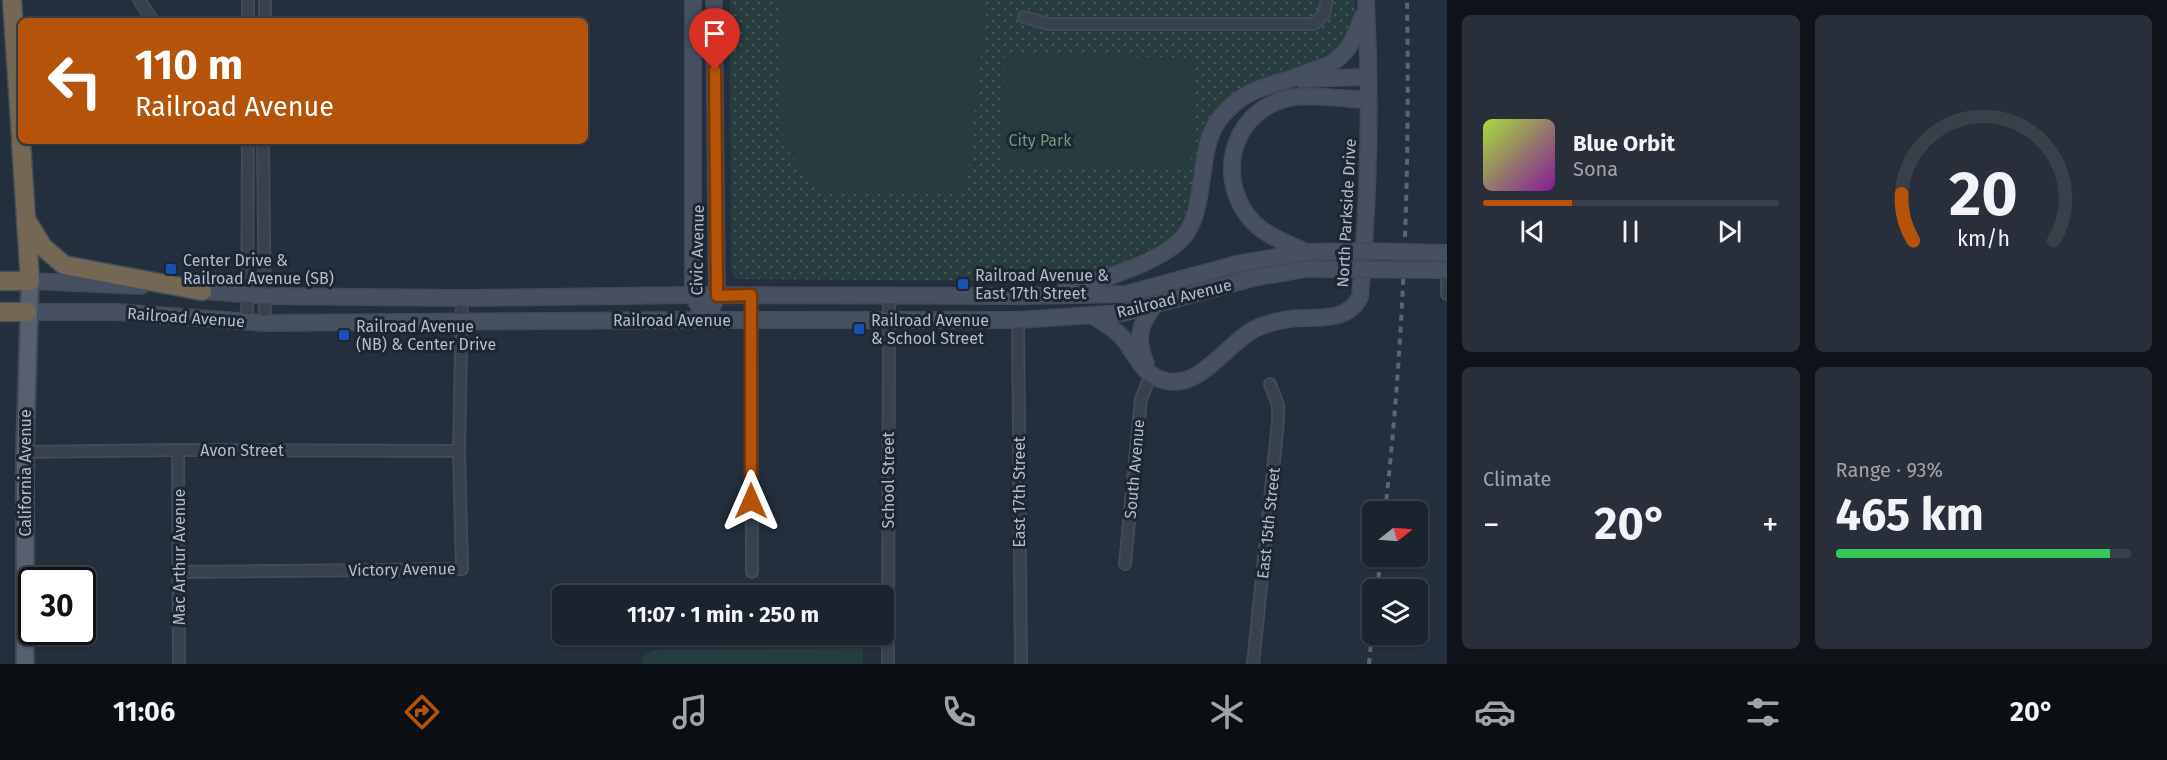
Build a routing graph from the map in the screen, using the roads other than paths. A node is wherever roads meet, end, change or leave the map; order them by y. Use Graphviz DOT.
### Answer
graph roads {
  1 [pos="12,0"];
  2 [pos="139,0"];
  3 [pos="248,0"];
  4 [pos="265,0"];
  5 [pos="693,0"];
  6 [pos="714,0"];
  7 [pos="1327,0"];
  8 [pos="1366,4"];
  9 [pos="1024,17"];
  10 [pos="151,18"];
  11 [pos="248,18"];
  12 [pos="265,18"];
  13 [pos="1367,77"];
  14 [pos="1288,80"];
  15 [pos="18,91"];
  16 [pos="1367,100"];
  17 [pos="21,144"];
  18 [pos="248,144"];
  19 [pos="263,144"];
  20 [pos="27,221"];
  21 [pos="1306,252"];
  22 [pos="1447,253"];
  23 [pos="1447,260"];
  24 [pos="1447,270"];
  25 [pos="0,281"];
  26 [pos="30,281"];
  27 [pos="202,291"];
  28 [pos="247,294"];
  29 [pos="1447,294"];
  30 [pos="693,295"];
  31 [pos="751,295"];
  32 [pos="1029,295"];
  33 [pos="265,296"];
  34 [pos="717,296"];
  35 [pos="889,296"];
  36 [pos="462,298"];
  37 [pos="1155,305"];
  38 [pos="0,312"];
  39 [pos="27,312"];
  40 [pos="1093,316"];
  41 [pos="706,320"];
  42 [pos="889,320"];
  43 [pos="1018,320"];
  44 [pos="247,321"];
  45 [pos="750,321"];
  46 [pos="461,322"];
  47 [pos="265,323"];
  48 [pos="1151,375"];
  49 [pos="1270,384"];
  50 [pos="178,450"];
  51 [pos="459,451"];
  52 [pos="25,452"];
  53 [pos="1125,564"];
  54 [pos="179,572"];
  55 [pos="752,572"];
  56 [pos="25,664"];
  57 [pos="179,664"];
  58 [pos="888,664"];
  59 [pos="1021,664"];
  60 [pos="1253,664"];
  1 -- 15 [label="highway"];
  2 -- 10 [label="street"];
  3 -- 11 [label="street"];
  4 -- 12 [label="street"];
  5 -- 30 [label="main road, Civic Avenue"];
  6 -- 34 [label="main road, Civic Avenue"];
  7 -- 9 [label="street"];
  8 -- 13 [label="main road, North Parkside Drive"];
  8 -- 14 [label="main road"];
  13 -- 14 [label="main road"];
  13 -- 16 [label="main road, North Parkside Drive"];
  14 -- 32 [label="main road"];
  16 -- 21 [label="main road"];
  16 -- 48 [label="main road, North Parkside Drive"];
  17 -- 20 [label="highway"];
  18 -- 28 [label="street"];
  19 -- 33 [label="street"];
  20 -- 26 [label="highway"];
  20 -- 27 [label="highway"];
  21 -- 22 [label="main road, Railroad Avenue, bridge"];
  21 -- 32 [label="main road, Railroad Avenue"];
  23 -- 29 [label="street"];
  24 -- 37 [label="main road, Railroad Avenue, bridge"];
  25 -- 26 [label="highway, Railroad Avenue"];
  26 -- 27 [label="main road, Railroad Avenue"];
  26 -- 39 [label="main road, California Avenue"];
  27 -- 28 [label="main road, Railroad Avenue"];
  28 -- 33 [label="main road, Railroad Avenue"];
  28 -- 44 [label="street"];
  30 -- 34 [label="main road, Railroad Avenue"];
  30 -- 36 [label="main road, Railroad Avenue"];
  30 -- 41 [label="main road, Civic Avenue"];
  31 -- 34 [label="main road, Railroad Avenue"];
  31 -- 35 [label="main road, Railroad Avenue"];
  31 -- 45 [label="street"];
  32 -- 35 [label="main road, Railroad Avenue"];
  33 -- 36 [label="main road, Railroad Avenue"];
  33 -- 47 [label="street"];
  34 -- 41 [label="main road, Civic Avenue"];
  35 -- 42 [label="street, School Street"];
  36 -- 46 [label="street, Victory Avenue"];
  37 -- 40 [label="main road, Railroad Avenue"];
  37 -- 48 [label="main road"];
  38 -- 39 [label="highway, Railroad Avenue"];
  39 -- 44 [label="main road, Railroad Avenue"];
  39 -- 52 [label="main road, California Avenue"];
  40 -- 43 [label="main road, Railroad Avenue"];
  40 -- 48 [label="main road"];
  41 -- 45 [label="main road, Railroad Avenue"];
  41 -- 46 [label="main road, Railroad Avenue"];
  42 -- 43 [label="main road, Railroad Avenue"];
  42 -- 45 [label="main road, Railroad Avenue"];
  42 -- 58 [label="street, School Street"];
  43 -- 59 [label="street, East 17th Street"];
  44 -- 47 [label="main road, Railroad Avenue"];
  45 -- 55 [label="street"];
  46 -- 47 [label="main road, Railroad Avenue"];
  46 -- 51 [label="street, Victory Avenue"];
  48 -- 53 [label="street, South Avenue"];
  49 -- 60 [label="street, East 15th Street"];
  50 -- 51 [label="street, Avon Street"];
  50 -- 52 [label="street, Avon Street"];
  50 -- 54 [label="street, Mac Arthur Avenue"];
  51 -- 54 [label="street, Victory Avenue"];
  52 -- 56 [label="main road, California Avenue"];
  54 -- 57 [label="street, Mac Arthur Avenue"];
}
